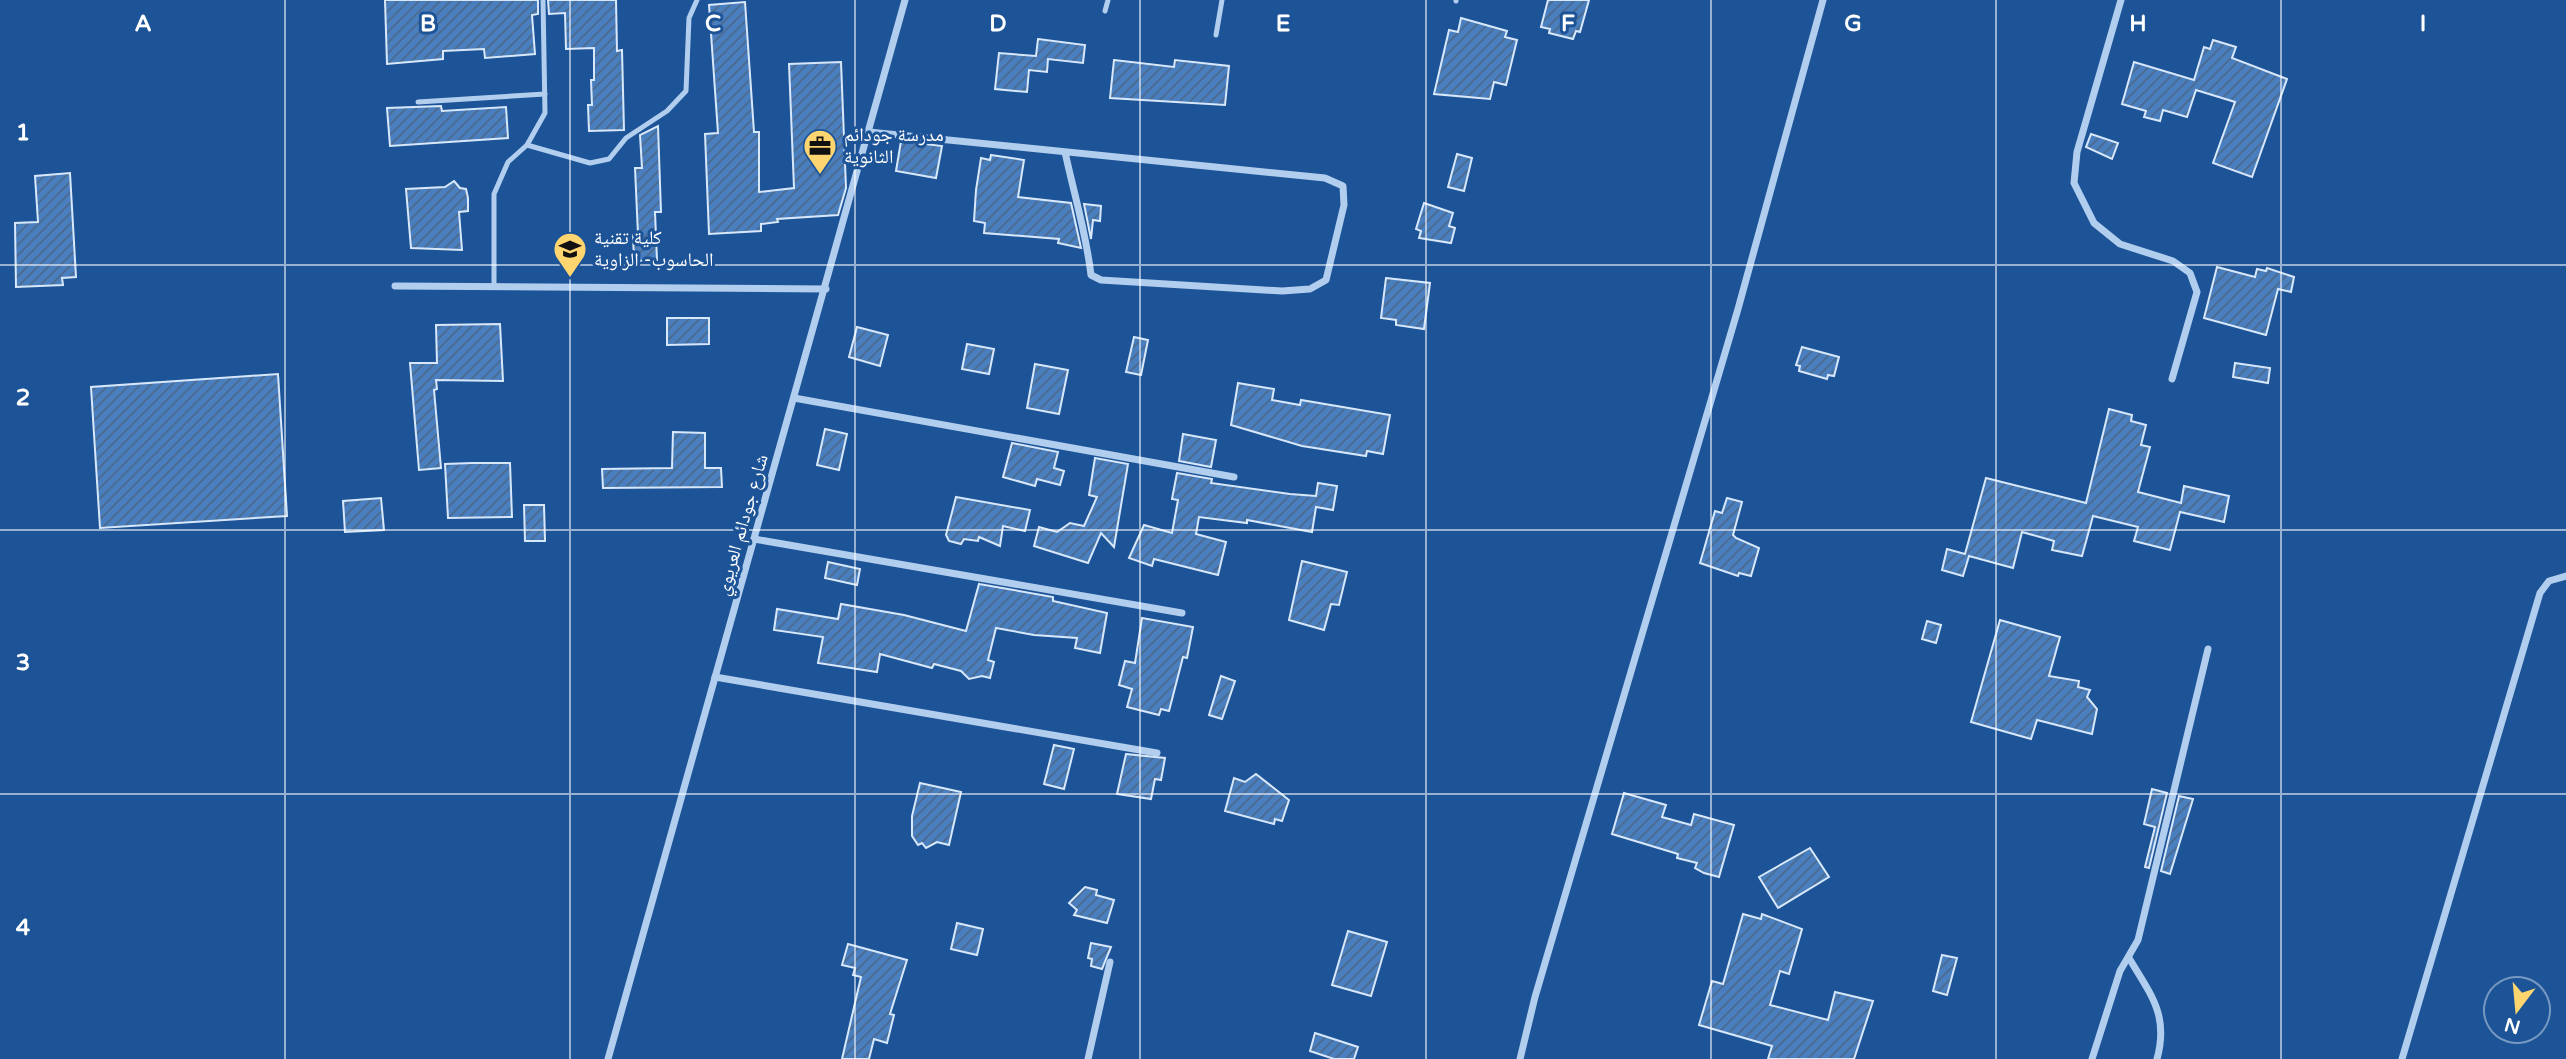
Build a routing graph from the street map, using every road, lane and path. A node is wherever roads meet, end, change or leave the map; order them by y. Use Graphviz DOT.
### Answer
graph roads {
  1 [pos="543,0"];
  2 [pos="698,0"];
  3 [pos="905,0"];
  4 [pos="1108,0"];
  5 [pos="1222,0"];
  6 [pos="1823,0"];
  7 [pos="2121,0"];
  8 [pos="1105,11"];
  9 [pos="1216,34"];
  10 [pos="545,94"];
  11 [pos="418,102"];
  12 [pos="869,132"];
  13 [pos="527,145"];
  14 [pos="1065,152"];
  15 [pos="395,286"];
  16 [pos="494,287"];
  17 [pos="826,289"];
  18 [pos="2172,379"];
  19 [pos="794,398"];
  20 [pos="1234,477"];
  21 [pos="754,539"];
  22 [pos="2566,576"];
  23 [pos="1182,613"];
  24 [pos="2208,649"];
  25 [pos="715,677"];
  26 [pos="1157,753"];
  27 [pos="2129,958"];
  28 [pos="1110,961"];
  29 [pos="608,1059"];
  30 [pos="1088,1059"];
  31 [pos="1520,1059"];
  32 [pos="2092,1059"];
  33 [pos="2157,1059"];
  34 [pos="2402,1059"];
  1 -- 10 [label="lane"];
  2 -- 13 [label="lane"];
  3 -- 12 [label="street, شارع جودائم العريوي"];
  4 -- 8 [label="lane"];
  5 -- 9 [label="lane"];
  6 -- 31 [label="street"];
  7 -- 18 [label="street"];
  10 -- 11 [label="lane"];
  10 -- 13 [label="lane"];
  12 -- 14 [label="street"];
  12 -- 17 [label="street, شارع جودائم العريوي"];
  13 -- 16 [label="lane"];
  14 -- 14 [label="street"];
  15 -- 16 [label="street"];
  16 -- 17 [label="street"];
  17 -- 19 [label="street, شارع جودائم العريوي"];
  19 -- 20 [label="street"];
  19 -- 21 [label="street, شارع جودائم العريوي"];
  21 -- 23 [label="street"];
  21 -- 25 [label="street, شارع جودائم العريوي"];
  22 -- 34 [label="street"];
  24 -- 27 [label="street"];
  25 -- 26 [label="street"];
  25 -- 29 [label="street, شارع جودائم العريوي"];
  27 -- 32 [label="street"];
  27 -- 33 [label="street"];
  28 -- 30 [label="street"];
}
